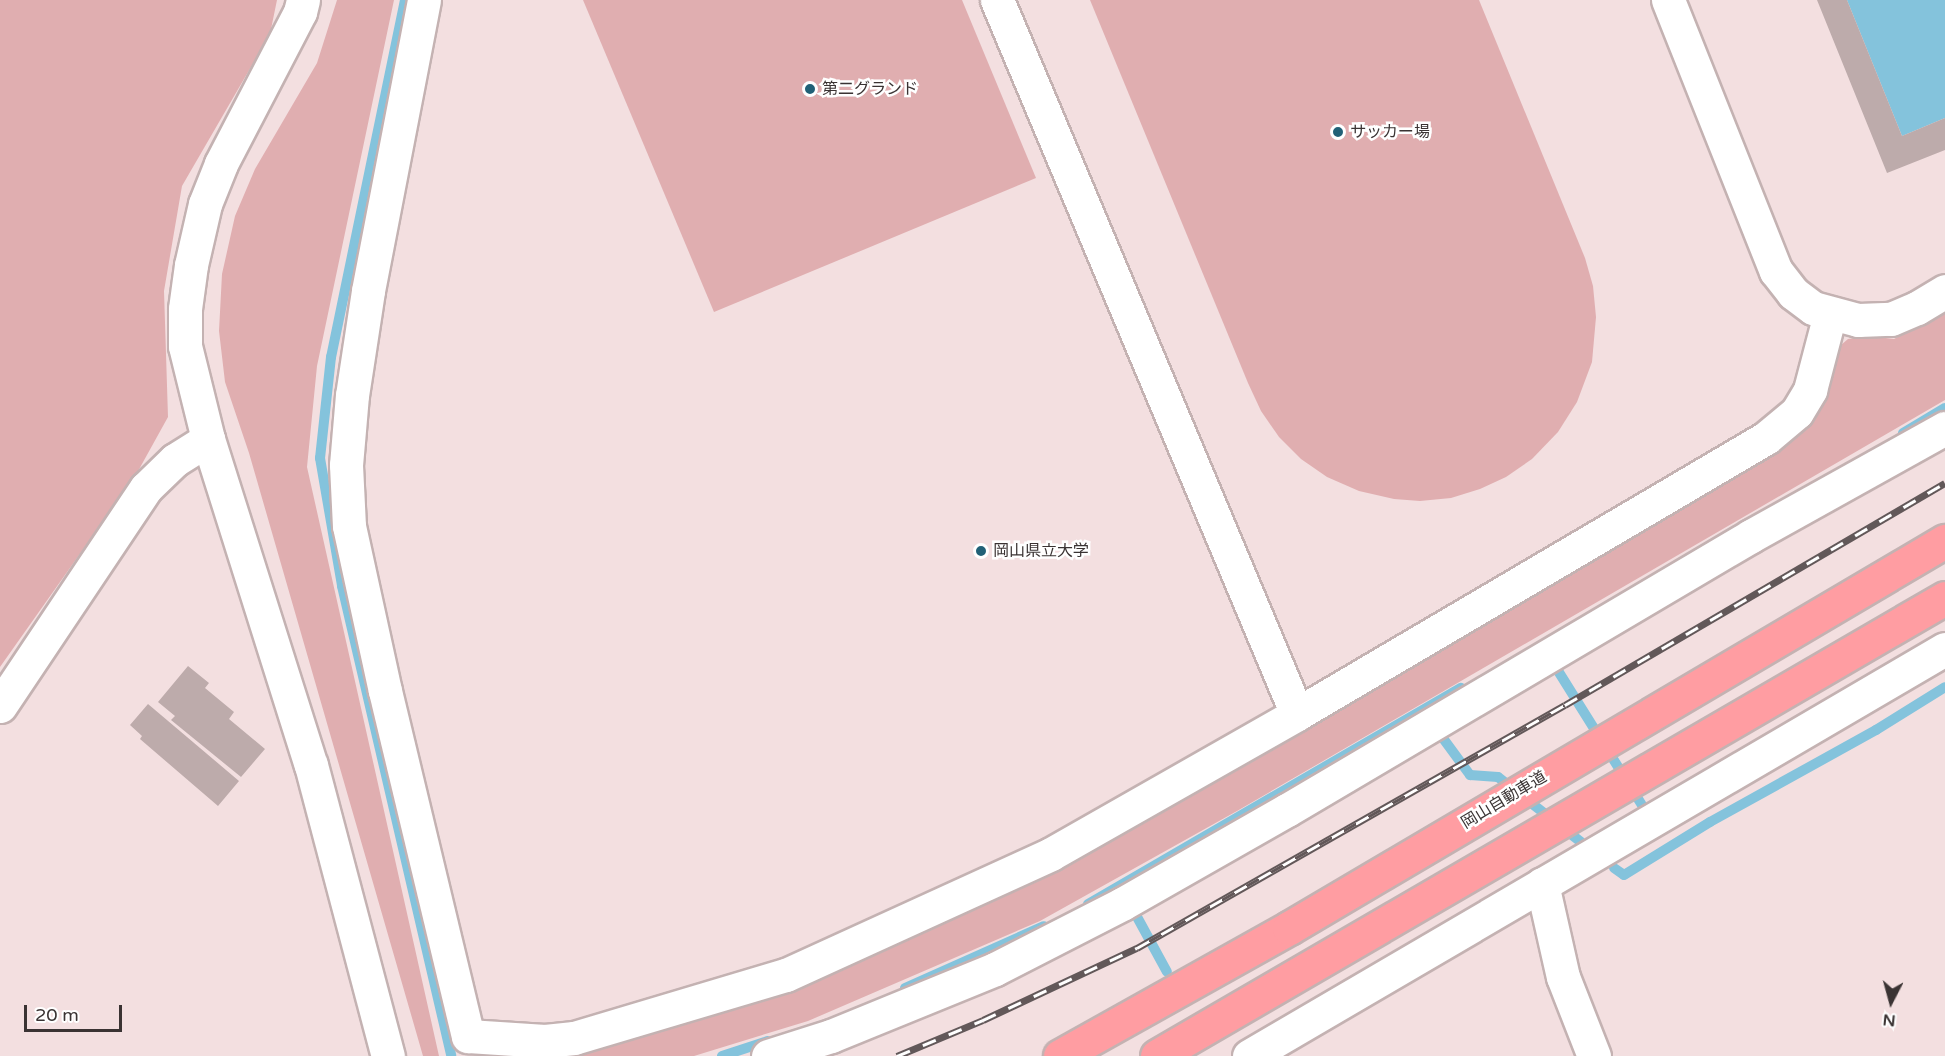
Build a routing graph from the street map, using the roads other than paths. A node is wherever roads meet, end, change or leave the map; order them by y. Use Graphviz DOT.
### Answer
graph roads {
  1 [pos="303,0"];
  2 [pos="424,0"];
  3 [pos="997,0"];
  4 [pos="1668,0"];
  5 [pos="1945,291"];
  6 [pos="1830,314"];
  7 [pos="1945,428"];
  8 [pos="208,439"];
  9 [pos="1945,541"];
  10 [pos="1945,598"];
  11 [pos="1945,649"];
  12 [pos="0,706"];
  13 [pos="1297,714"];
  14 [pos="1542,884"];
  15 [pos="388,1056"];
  16 [pos="768,1056"];
  17 [pos="1060,1056"];
  18 [pos="1157,1056"];
  19 [pos="1248,1056"];
  20 [pos="1594,1056"];
  1 -- 8 [label="street"];
  2 -- 13 [label="street"];
  3 -- 13 [label="street"];
  4 -- 6 [label="street"];
  5 -- 6 [label="street"];
  6 -- 13 [label="street"];
  7 -- 16 [label="street"];
  8 -- 12 [label="street"];
  8 -- 15 [label="street"];
  9 -- 17 [label="highway, 岡山自動車道"];
  10 -- 18 [label="highway"];
  11 -- 14 [label="street"];
  14 -- 19 [label="street"];
  14 -- 20 [label="street"];
}
